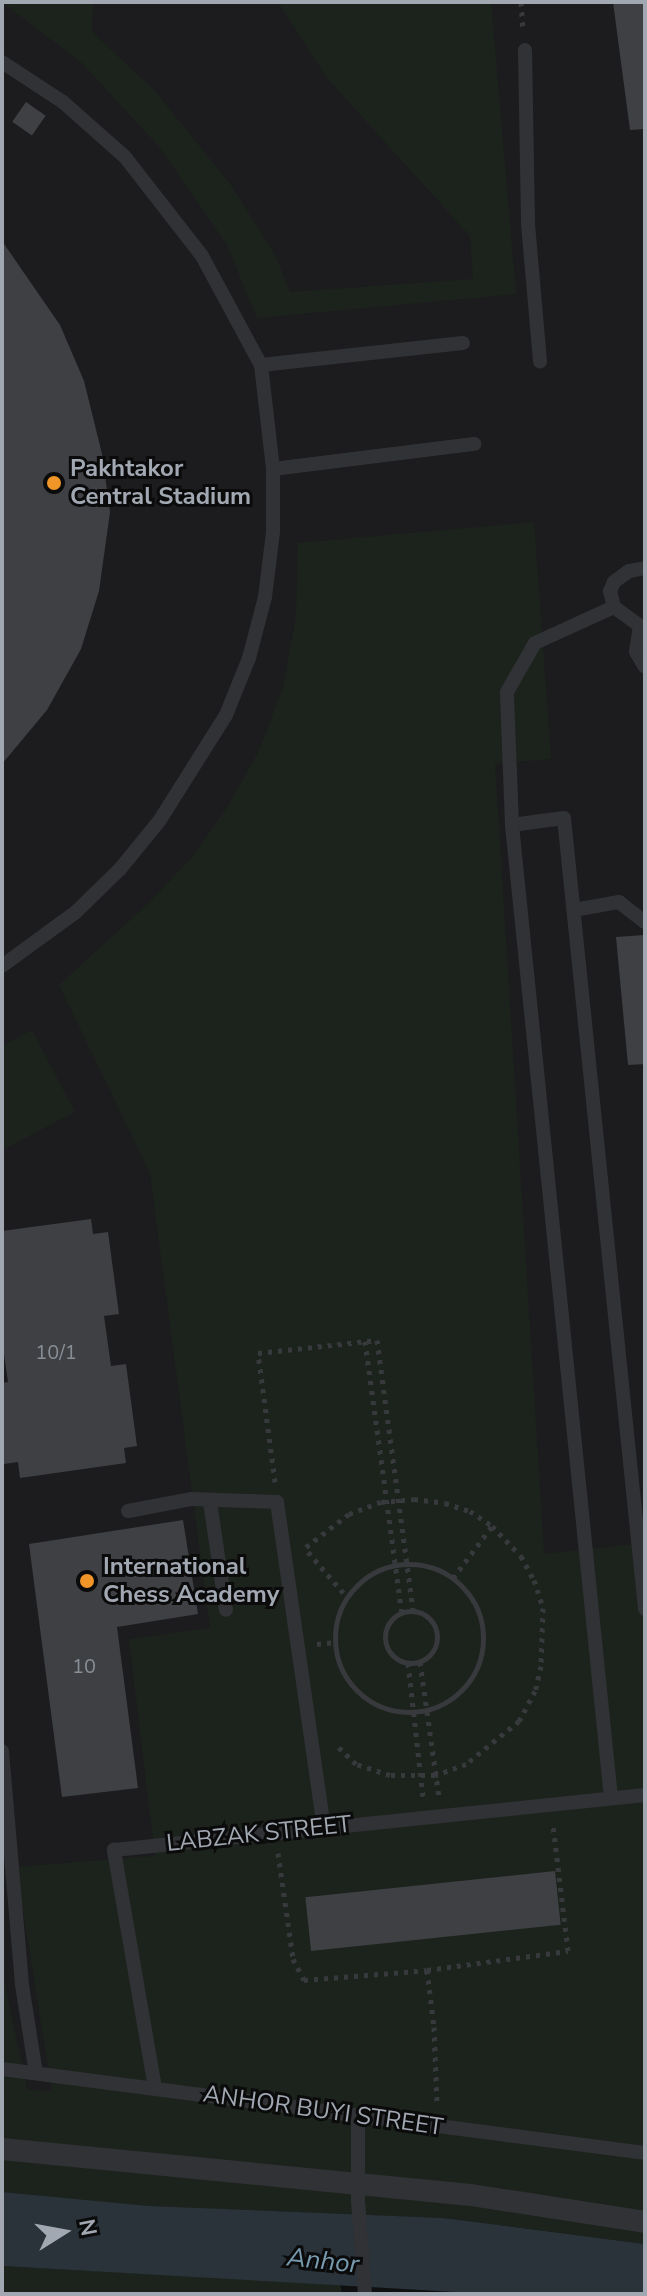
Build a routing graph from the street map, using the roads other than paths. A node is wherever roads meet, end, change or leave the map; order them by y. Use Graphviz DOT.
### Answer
graph roads {
  1 [pos="525,50"];
  2 [pos="2,62"];
  3 [pos="463,343"];
  4 [pos="540,361"];
  5 [pos="261,365"];
  6 [pos="474,444"];
  7 [pos="273,469"];
  8 [pos="645,568"];
  9 [pos="614,607"];
  10 [pos="642,626"];
  11 [pos="645,667"];
  12 [pos="512,825"];
  13 [pos="574,910"];
  14 [pos="645,922"];
  15 [pos="2,966"];
  16 [pos="210,1502"];
  17 [pos="128,1511"];
  18 [pos="645,1609"];
  19 [pos="226,1610"];
  20 [pos="2,1751"];
  21 [pos="645,1795"];
  22 [pos="611,1798"];
  23 [pos="324,1827"];
  24 [pos="2,2069"];
  25 [pos="36,2073"];
  26 [pos="155,2088"];
  27 [pos="358,2117"];
  28 [pos="2,2149"];
  29 [pos="645,2153"];
  30 [pos="358,2192"];
  31 [pos="645,2222"];
  32 [pos="365,2294"];
  1 -- 4 [label="lane"];
  2 -- 5 [label="lane"];
  3 -- 5 [label="lane"];
  5 -- 7 [label="lane"];
  6 -- 7 [label="lane"];
  7 -- 15 [label="lane"];
  8 -- 9 [label="lane"];
  9 -- 10 [label="lane"];
  9 -- 12 [label="lane"];
  10 -- 11 [label="lane"];
  12 -- 13 [label="lane"];
  12 -- 22 [label="lane"];
  13 -- 14 [label="lane"];
  13 -- 18 [label="lane"];
  16 -- 17 [label="lane"];
  16 -- 19 [label="lane"];
  16 -- 23 [label="lane"];
  20 -- 25 [label="lane"];
  21 -- 22 [label="lane, LABZAK STREET"];
  22 -- 23 [label="lane, LABZAK STREET"];
  23 -- 26 [label="lane, LABZAK STREET"];
  24 -- 25 [label="lane, ANHOR BUYI STREET"];
  25 -- 26 [label="lane, ANHOR BUYI STREET"];
  26 -- 27 [label="lane, ANHOR BUYI STREET"];
  27 -- 29 [label="lane, ANHOR BUYI STREET"];
  27 -- 30 [label="lane"];
  28 -- 30 [label="street"];
  30 -- 31 [label="street"];
  30 -- 32 [label="lane"];
}
